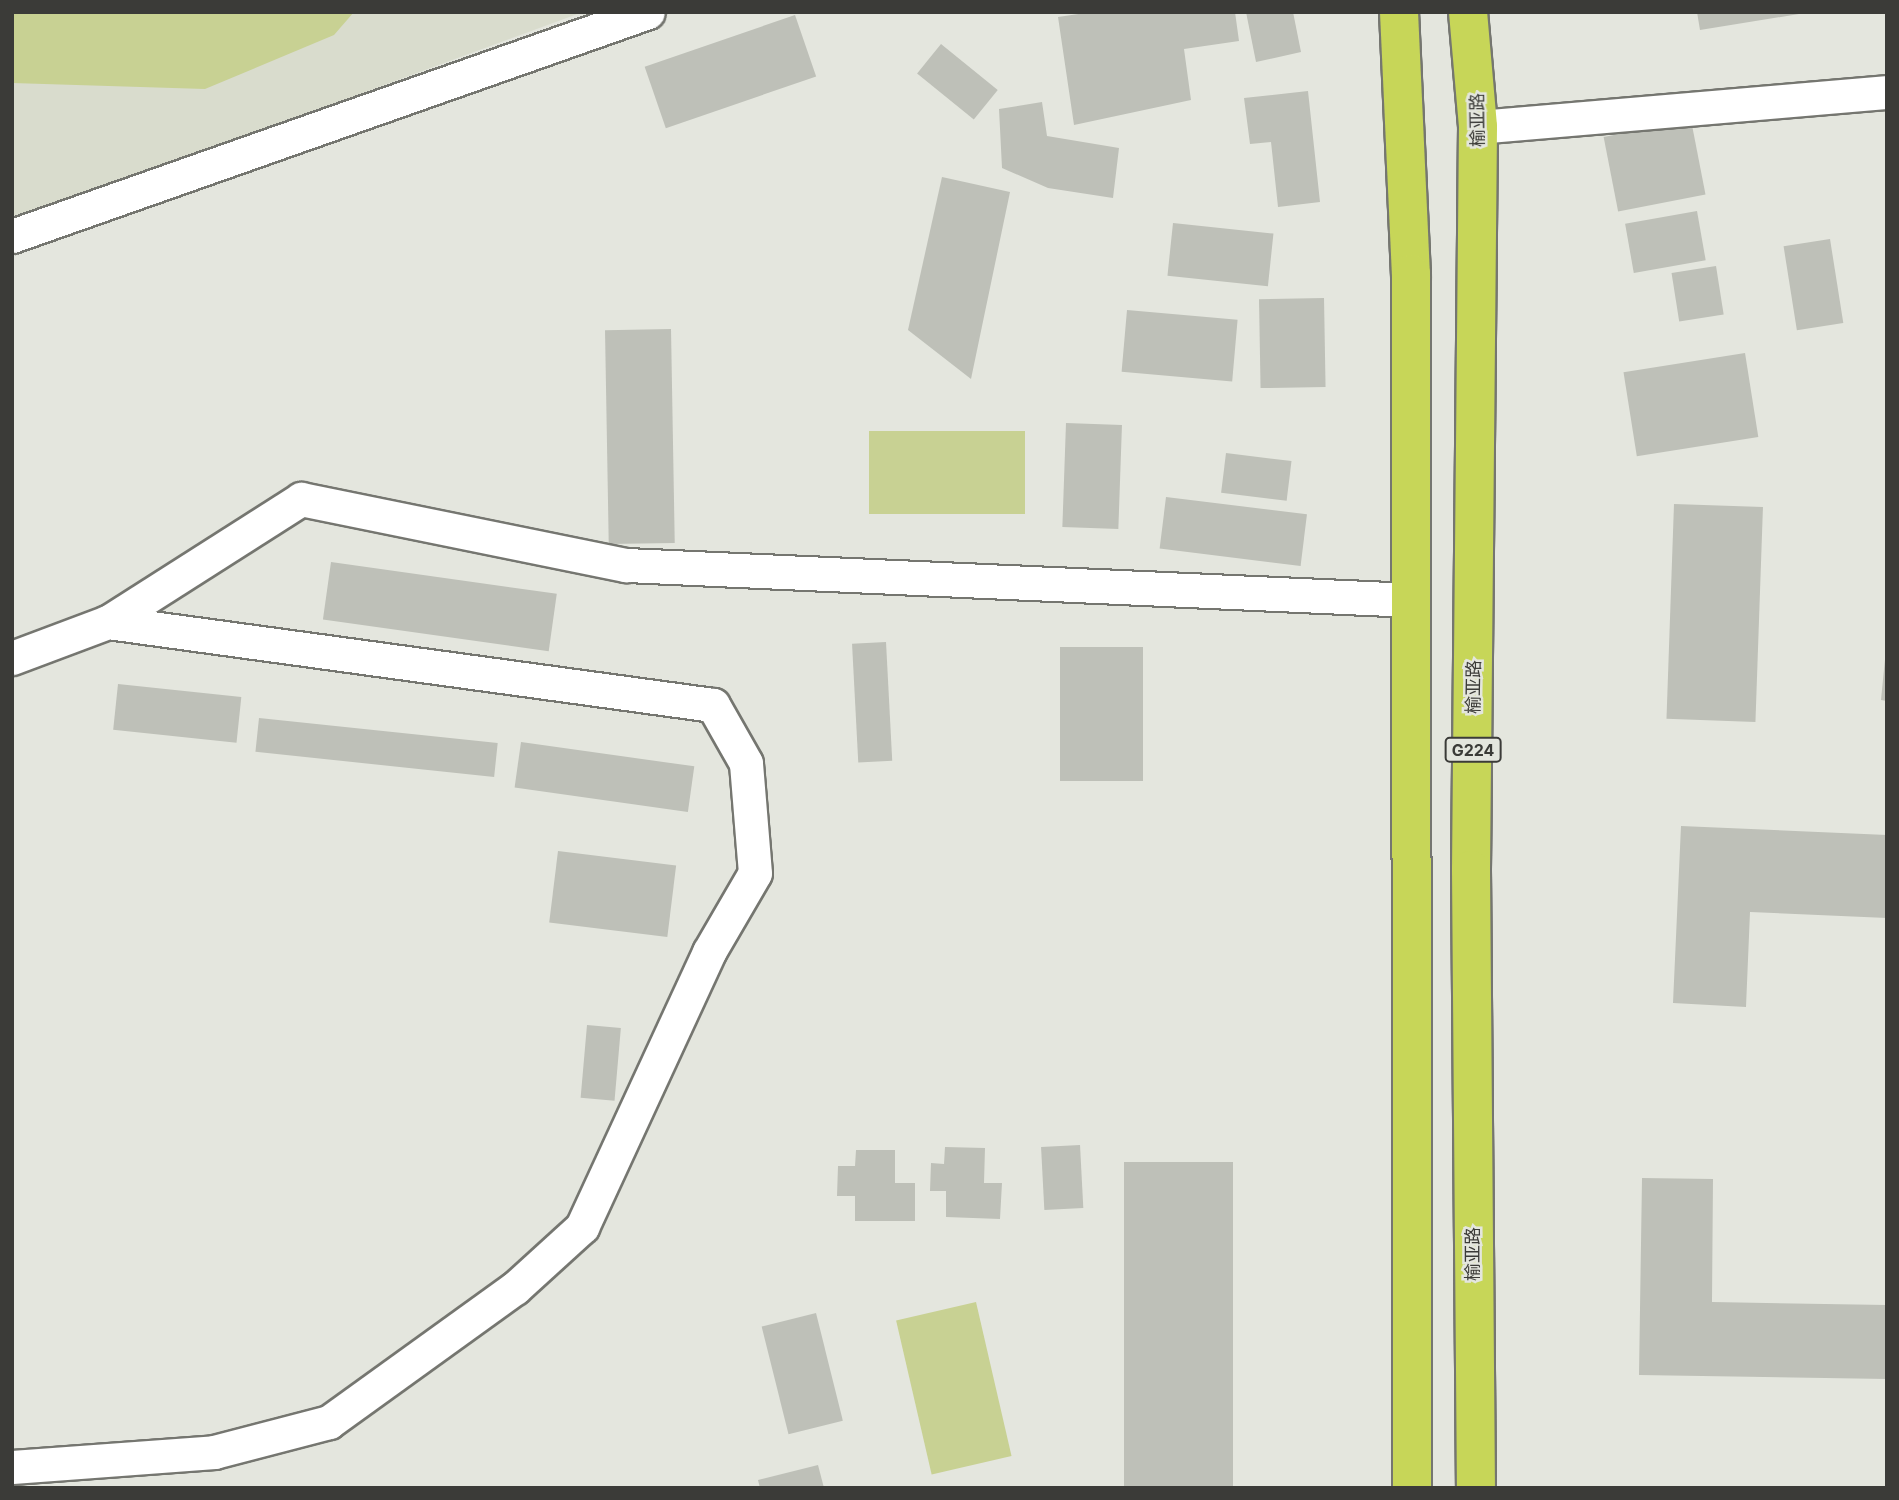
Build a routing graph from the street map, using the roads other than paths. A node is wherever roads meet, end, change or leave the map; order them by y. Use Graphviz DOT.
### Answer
graph roads {
  1 [pos="648,12"];
  2 [pos="1399,12"];
  3 [pos="1468,12"];
  4 [pos="1887,92"];
  5 [pos="1478,127"];
  6 [pos="12,236"];
  7 [pos="1412,600"];
  8 [pos="108,622"];
  9 [pos="12,658"];
  10 [pos="12,1467"];
  11 [pos="1412,1488"];
  12 [pos="1476,1488"];
  1 -- 6 [label="street"];
  2 -- 7 [label="highway"];
  3 -- 5 [label="highway, 榆亚路 / G224"];
  4 -- 5 [label="street"];
  5 -- 12 [label="highway, 榆亚路 / G224"];
  7 -- 8 [label="street"];
  7 -- 11 [label="highway"];
  8 -- 9 [label="street"];
  8 -- 10 [label="street"];
}
